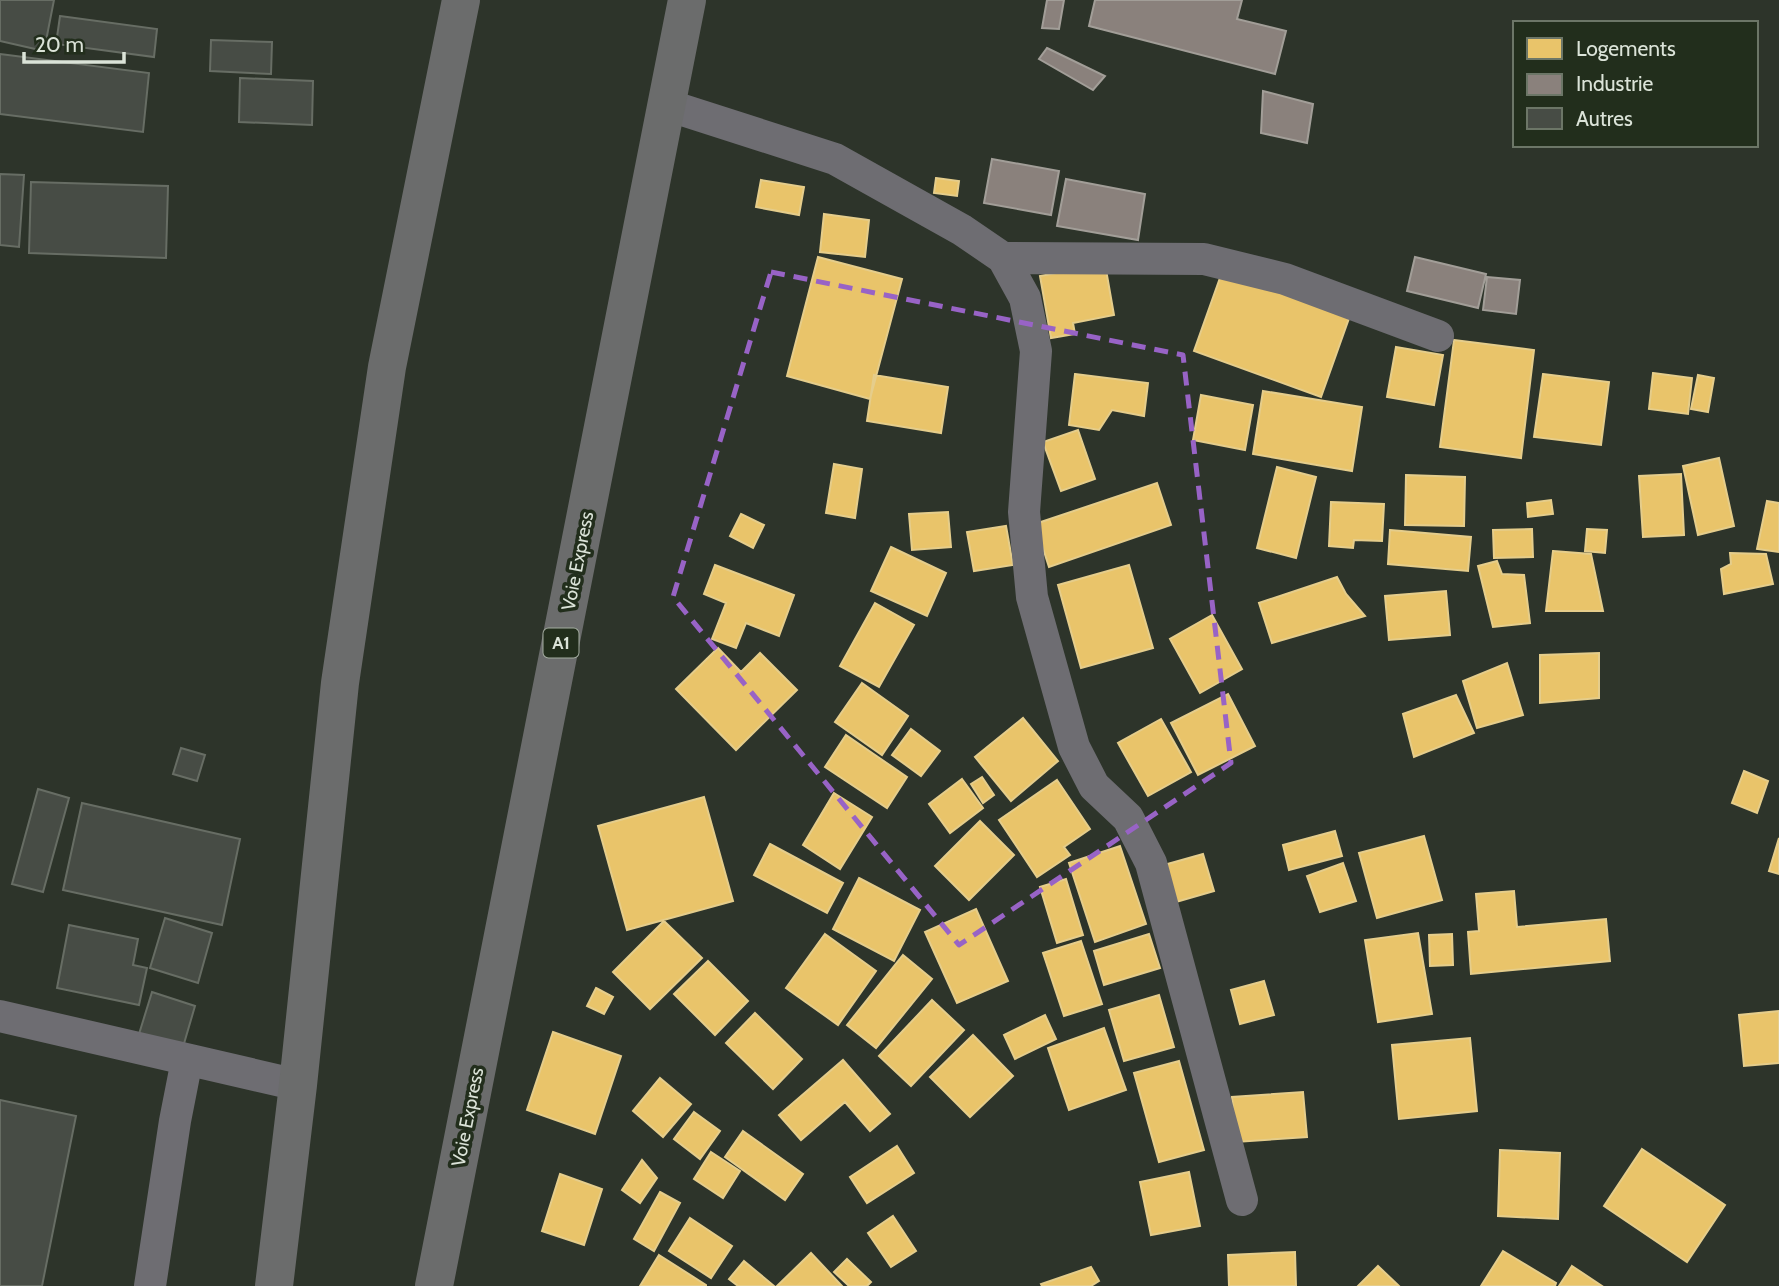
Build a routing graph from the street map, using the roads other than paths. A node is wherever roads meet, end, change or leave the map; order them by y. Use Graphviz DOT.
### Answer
graph roads {
  1 [pos="461,0"];
  2 [pos="687,0"];
  3 [pos="667,104"];
  4 [pos="1003,258"];
  5 [pos="1438,336"];
  6 [pos="0,1016"];
  7 [pos="187,1060"];
  8 [pos="298,1085"];
  9 [pos="1242,1200"];
  10 [pos="150,1286"];
  11 [pos="274,1286"];
  12 [pos="434,1286"];
  1 -- 8 [label="highway"];
  2 -- 3 [label="highway, Voie Express / A1"];
  3 -- 4 [label="street"];
  3 -- 12 [label="highway, Voie Express / A1"];
  4 -- 5 [label="street"];
  4 -- 9 [label="street"];
  6 -- 7 [label="street"];
  7 -- 8 [label="street"];
  7 -- 10 [label="street"];
  8 -- 11 [label="highway"];
}
